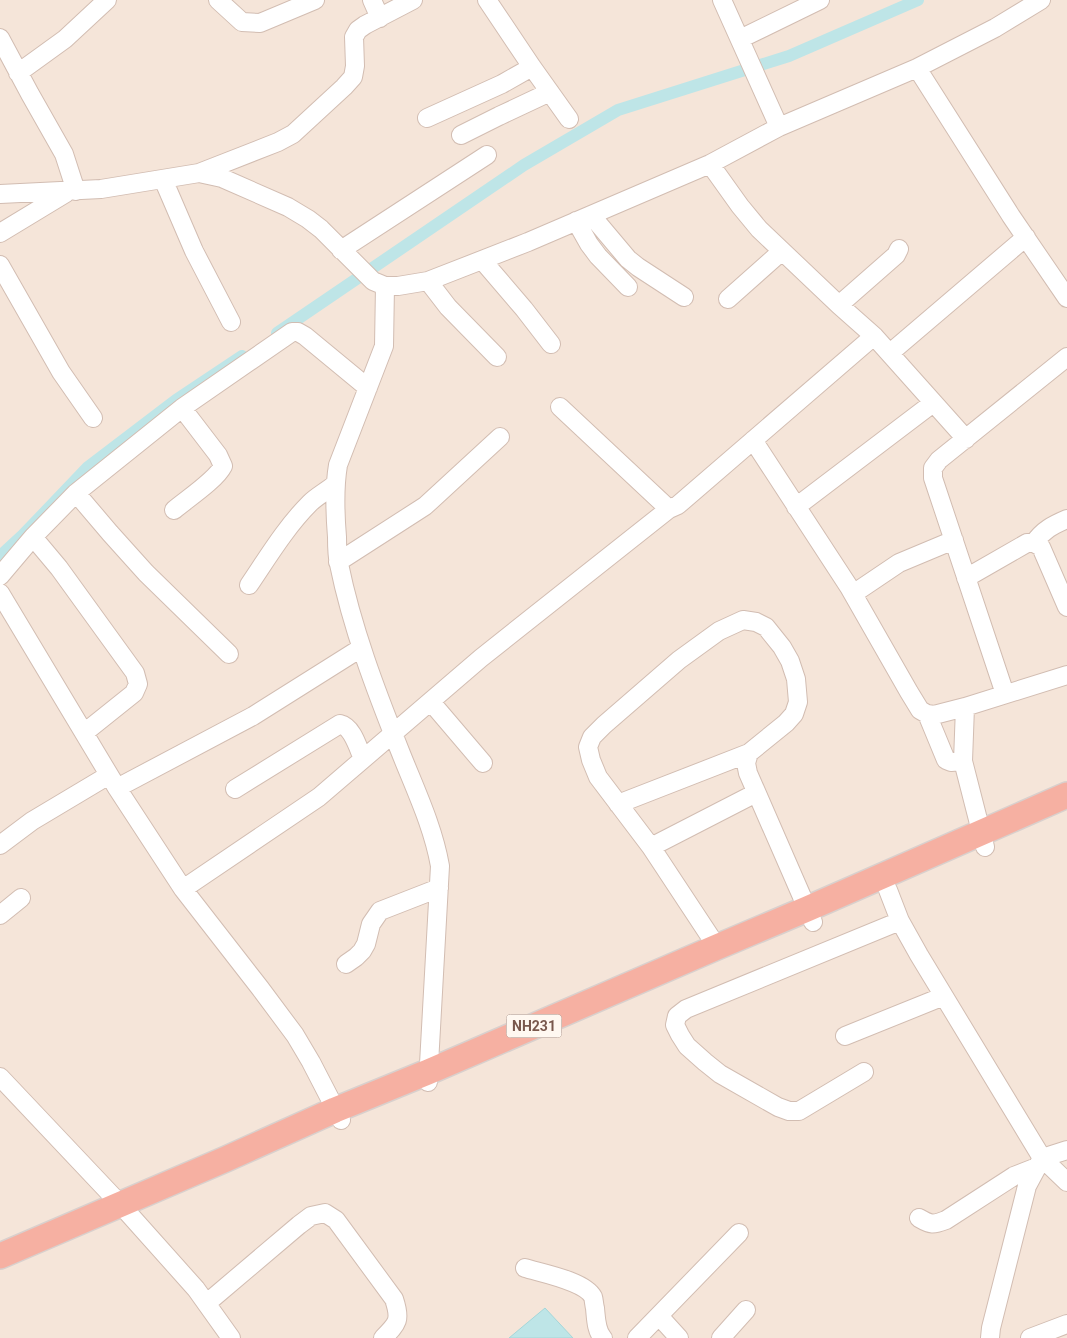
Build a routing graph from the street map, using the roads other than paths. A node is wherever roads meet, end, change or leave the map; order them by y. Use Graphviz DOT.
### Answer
graph roads {
  1 [pos="107,0"];
  2 [pos="218,0"];
  3 [pos="316,0"];
  4 [pos="372,0"];
  5 [pos="413,0"];
  6 [pos="487,0"];
  7 [pos="722,0"];
  8 [pos="820,0"];
  9 [pos="1040,0"];
  10 [pos="380,18"];
  11 [pos="0,38"];
  12 [pos="740,39"];
  13 [pos="532,67"];
  14 [pos="917,68"];
  15 [pos="18,73"];
  16 [pos="550,92"];
  17 [pos="427,118"];
  18 [pos="569,119"];
  19 [pos="779,127"];
  20 [pos="461,135"];
  21 [pos="487,155"];
  22 [pos="710,164"];
  23 [pos="199,173"];
  24 [pos="163,179"];
  25 [pos="72,191"];
  26 [pos="0,194"];
  27 [pos="583,218"];
  28 [pos="0,232"];
  29 [pos="1026,237"];
  30 [pos="899,249"];
  31 [pos="341,250"];
  32 [pos="782,251"];
  33 [pos="482,260"];
  34 [pos="0,265"];
  35 [pos="428,281"];
  36 [pos="379,284"];
  37 [pos="628,287"];
  38 [pos="684,297"];
  39 [pos="1067,298"];
  40 [pos="728,299"];
  41 [pos="839,305"];
  42 [pos="231,322"];
  43 [pos="874,336"];
  44 [pos="551,344"];
  45 [pos="890,353"];
  46 [pos="497,357"];
  47 [pos="1067,357"];
  48 [pos="368,388"];
  49 [pos="933,403"];
  50 [pos="560,407"];
  51 [pos="182,408"];
  52 [pos="94,418"];
  53 [pos="500,437"];
  54 [pos="966,439"];
  55 [pos="753,440"];
  56 [pos="335,484"];
  57 [pos="76,493"];
  58 [pos="796,506"];
  59 [pos="669,509"];
  60 [pos="174,510"];
  61 [pos="1067,519"];
  62 [pos="32,538"];
  63 [pos="954,540"];
  64 [pos="1034,543"];
  65 [pos="338,562"];
  66 [pos="0,576"];
  67 [pos="966,578"];
  68 [pos="249,585"];
  69 [pos="0,593"];
  70 [pos="853,594"];
  71 [pos="1067,608"];
  72 [pos="5,614"];
  73 [pos="361,648"];
  74 [pos="229,654"];
  75 [pos="1067,674"];
  76 [pos="1005,694"];
  77 [pos="431,702"];
  78 [pos="965,707"];
  79 [pos="927,714"];
  80 [pos="84,733"];
  81 [pos="393,733"];
  82 [pos="750,753"];
  83 [pos="363,759"];
  84 [pos="962,761"];
  85 [pos="483,763"];
  86 [pos="113,781"];
  87 [pos="235,789"];
  88 [pos="756,793"];
  89 [pos="1067,795"];
  90 [pos="618,804"];
  91 [pos="1067,812"];
  92 [pos="984,840"];
  93 [pos="0,845"];
  94 [pos="651,847"];
  95 [pos="182,888"];
  96 [pos="438,888"];
  97 [pos="888,890"];
  98 [pos="22,898"];
  99 [pos="0,916"];
  100 [pos="810,916"];
  101 [pos="900,920"];
  102 [pos="717,947"];
  103 [pos="346,964"];
  104 [pos="944,996"];
  105 [pos="845,1036"];
  106 [pos="864,1072"];
  107 [pos="0,1077"];
  108 [pos="428,1077"];
  109 [pos="338,1115"];
  110 [pos="1067,1150"];
  111 [pos="1039,1162"];
  112 [pos="1067,1182"];
  113 [pos="125,1210"];
  114 [pos="919,1218"];
  115 [pos="739,1233"];
  116 [pos="0,1256"];
  117 [pos="524,1268"];
  118 [pos="0,1269"];
  119 [pos="207,1303"];
  120 [pos="746,1310"];
  121 [pos="659,1316"];
  122 [pos="1067,1324"];
  123 [pos="986,1337"];
  124 [pos="231,1338"];
  125 [pos="383,1338"];
  126 [pos="603,1338"];
  127 [pos="637,1338"];
  128 [pos="679,1338"];
  129 [pos="721,1338"];
  130 [pos="1030,1338"];
  1 -- 15 [label="street"];
  2 -- 3 [label="street"];
  4 -- 10 [label="street"];
  5 -- 10 [label="street"];
  6 -- 13 [label="street"];
  7 -- 12 [label="street"];
  8 -- 12 [label="street"];
  9 -- 14 [label="street"];
  10 -- 23 [label="street"];
  11 -- 15 [label="street"];
  12 -- 19 [label="street"];
  13 -- 16 [label="street"];
  13 -- 17 [label="street"];
  14 -- 19 [label="street"];
  14 -- 29 [label="street"];
  15 -- 25 [label="street"];
  16 -- 18 [label="street"];
  16 -- 20 [label="street"];
  19 -- 22 [label="street"];
  21 -- 31 [label="street"];
  22 -- 27 [label="street"];
  22 -- 32 [label="street"];
  23 -- 24 [label="street"];
  23 -- 31 [label="street"];
  24 -- 25 [label="street"];
  24 -- 42 [label="street"];
  25 -- 26 [label="street"];
  25 -- 28 [label="street"];
  27 -- 33 [label="street"];
  27 -- 37 [label="street"];
  27 -- 38 [label="street"];
  29 -- 39 [label="street"];
  29 -- 45 [label="street"];
  30 -- 41 [label="street"];
  31 -- 36 [label="street"];
  32 -- 40 [label="street"];
  32 -- 41 [label="street"];
  33 -- 35 [label="street"];
  33 -- 44 [label="street"];
  34 -- 52 [label="street"];
  35 -- 36 [label="street"];
  35 -- 46 [label="street"];
  36 -- 48 [label="street"];
  41 -- 43 [label="street"];
  43 -- 45 [label="street"];
  43 -- 55 [label="street"];
  45 -- 49 [label="street"];
  47 -- 54 [label="street"];
  48 -- 51 [label="street"];
  48 -- 56 [label="street"];
  49 -- 54 [label="street"];
  49 -- 58 [label="street"];
  50 -- 59 [label="street"];
  51 -- 57 [label="street"];
  51 -- 60 [label="street"];
  53 -- 65 [label="street"];
  54 -- 63 [label="street"];
  55 -- 58 [label="street"];
  55 -- 59 [label="street"];
  56 -- 65 [label="street"];
  56 -- 68 [label="street"];
  57 -- 62 [label="street"];
  57 -- 74 [label="street"];
  58 -- 70 [label="street"];
  59 -- 77 [label="street"];
  61 -- 64 [label="street"];
  62 -- 66 [label="street"];
  62 -- 80 [label="street"];
  63 -- 67 [label="street"];
  63 -- 70 [label="street"];
  64 -- 67 [label="street"];
  64 -- 71 [label="street"];
  65 -- 73 [label="street"];
  67 -- 76 [label="street"];
  69 -- 72 [label="street"];
  70 -- 79 [label="street"];
  72 -- 80 [label="street"];
  73 -- 81 [label="street"];
  73 -- 86 [label="street"];
  75 -- 76 [label="street"];
  76 -- 78 [label="street"];
  77 -- 81 [label="street"];
  77 -- 85 [label="street"];
  78 -- 79 [label="street"];
  78 -- 84 [label="street"];
  79 -- 84 [label="street"];
  80 -- 86 [label="street"];
  81 -- 83 [label="street"];
  81 -- 96 [label="street"];
  82 -- 88 [label="street"];
  82 -- 90 [label="street"];
  82 -- 90 [label="street"];
  83 -- 87 [label="street"];
  83 -- 95 [label="street"];
  84 -- 92 [label="street"];
  86 -- 93 [label="street"];
  86 -- 95 [label="street"];
  88 -- 94 [label="street"];
  88 -- 100 [label="street"];
  89 -- 92 [label="highway, NH231"];
  90 -- 94 [label="street"];
  91 -- 92 [label="highway, NH231"];
  92 -- 97 [label="highway, NH231"];
  92 -- 100 [label="highway, NH231"];
  94 -- 102 [label="street"];
  95 -- 109 [label="street"];
  96 -- 103 [label="street"];
  96 -- 108 [label="street"];
  97 -- 100 [label="highway, NH231"];
  97 -- 101 [label="street"];
  98 -- 99 [label="street"];
  100 -- 102 [label="highway, NH231"];
  100 -- 108 [label="highway, NH231"];
  101 -- 104 [label="street"];
  101 -- 106 [label="street"];
  102 -- 108 [label="highway, NH231"];
  104 -- 105 [label="street"];
  104 -- 111 [label="street"];
  107 -- 113 [label="street"];
  108 -- 109 [label="highway, NH231"];
  109 -- 113 [label="highway, NH231"];
  110 -- 111 [label="street"];
  111 -- 112 [label="street"];
  111 -- 114 [label="street"];
  111 -- 123 [label="street"];
  113 -- 116 [label="highway, NH231"];
  113 -- 118 [label="highway, NH231"];
  113 -- 119 [label="street"];
  115 -- 121 [label="street"];
  117 -- 126 [label="street"];
  119 -- 124 [label="street"];
  119 -- 125 [label="street"];
  120 -- 129 [label="street"];
  121 -- 127 [label="street"];
  121 -- 128 [label="street"];
  122 -- 130 [label="street"];
}
